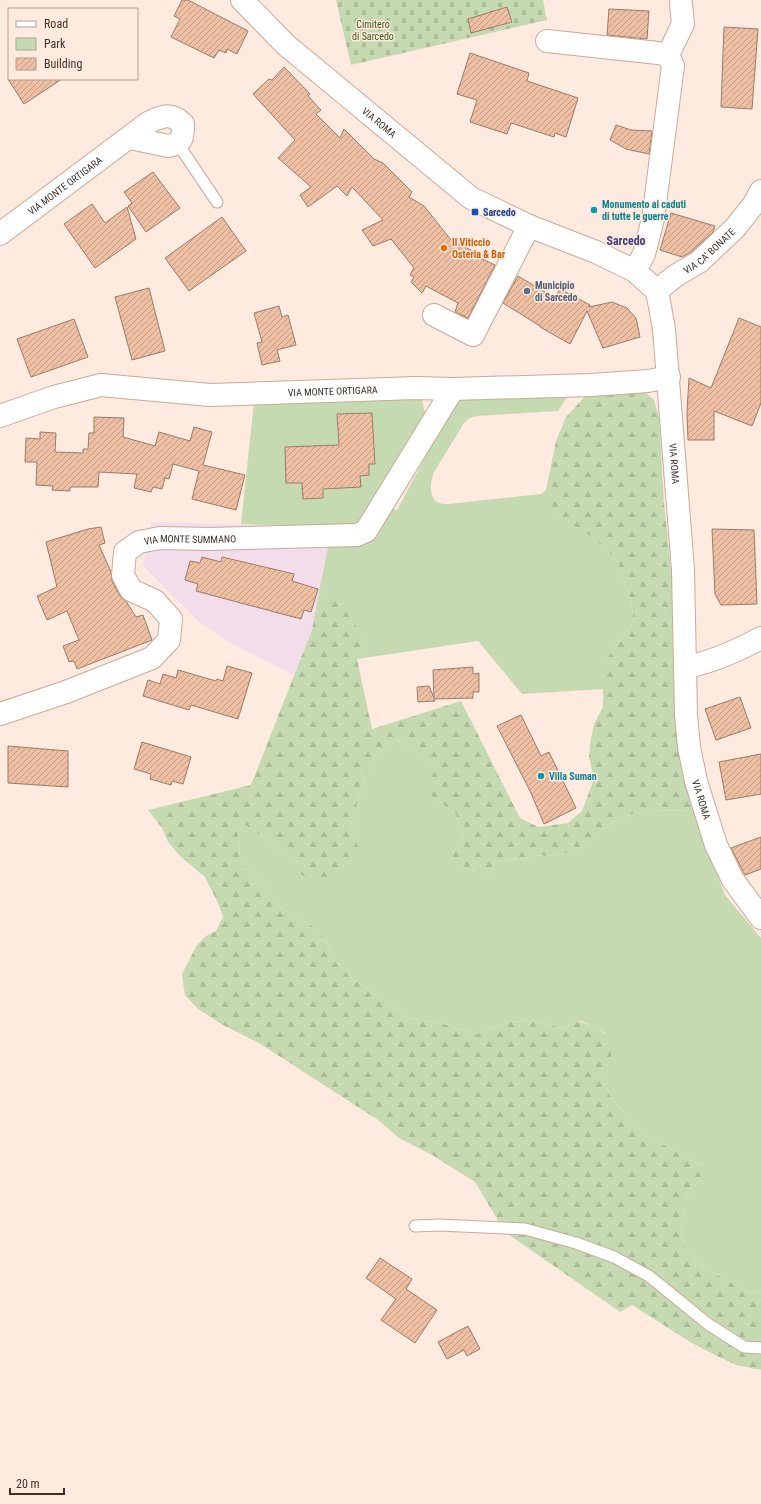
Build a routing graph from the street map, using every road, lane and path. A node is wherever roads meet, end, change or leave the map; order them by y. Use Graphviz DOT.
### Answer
graph roads {
  1 [pos="242,0"];
  2 [pos="681,4"];
  3 [pos="546,42"];
  4 [pos="668,55"];
  5 [pos="130,138"];
  6 [pos="178,144"];
  7 [pos="217,202"];
  8 [pos="759,202"];
  9 [pos="529,226"];
  10 [pos="0,234"];
  11 [pos="635,272"];
  12 [pos="657,291"];
  13 [pos="434,315"];
  14 [pos="669,377"];
  15 [pos="453,389"];
  16 [pos="0,416"];
  17 [pos="761,638"];
  18 [pos="686,667"];
  19 [pos="0,714"];
  20 [pos="761,918"];
  21 [pos="415,1226"];
  22 [pos="761,1348"];
  1 -- 9 [label="street, VIA ROMA"];
  2 -- 4 [label="street"];
  3 -- 4 [label="street"];
  4 -- 11 [label="street"];
  5 -- 6 [label="street"];
  5 -- 6 [label="street, VIA MONTE ORTIGARA"];
  5 -- 10 [label="street, VIA MONTE ORTIGARA"];
  6 -- 7 [label="lane"];
  8 -- 12 [label="street, VIA CA' BONATE"];
  9 -- 11 [label="street, VIA ROMA"];
  9 -- 13 [label="street"];
  11 -- 12 [label="street, VIA ROMA"];
  12 -- 14 [label="street, VIA ROMA"];
  14 -- 15 [label="street, VIA MONTE ORTIGARA"];
  14 -- 18 [label="street, VIA ROMA"];
  15 -- 16 [label="street, VIA MONTE ORTIGARA"];
  15 -- 19 [label="street, VIA MONTE SUMMANO"];
  17 -- 18 [label="street"];
  18 -- 20 [label="street, VIA ROMA"];
  21 -- 22 [label="lane"];
}
